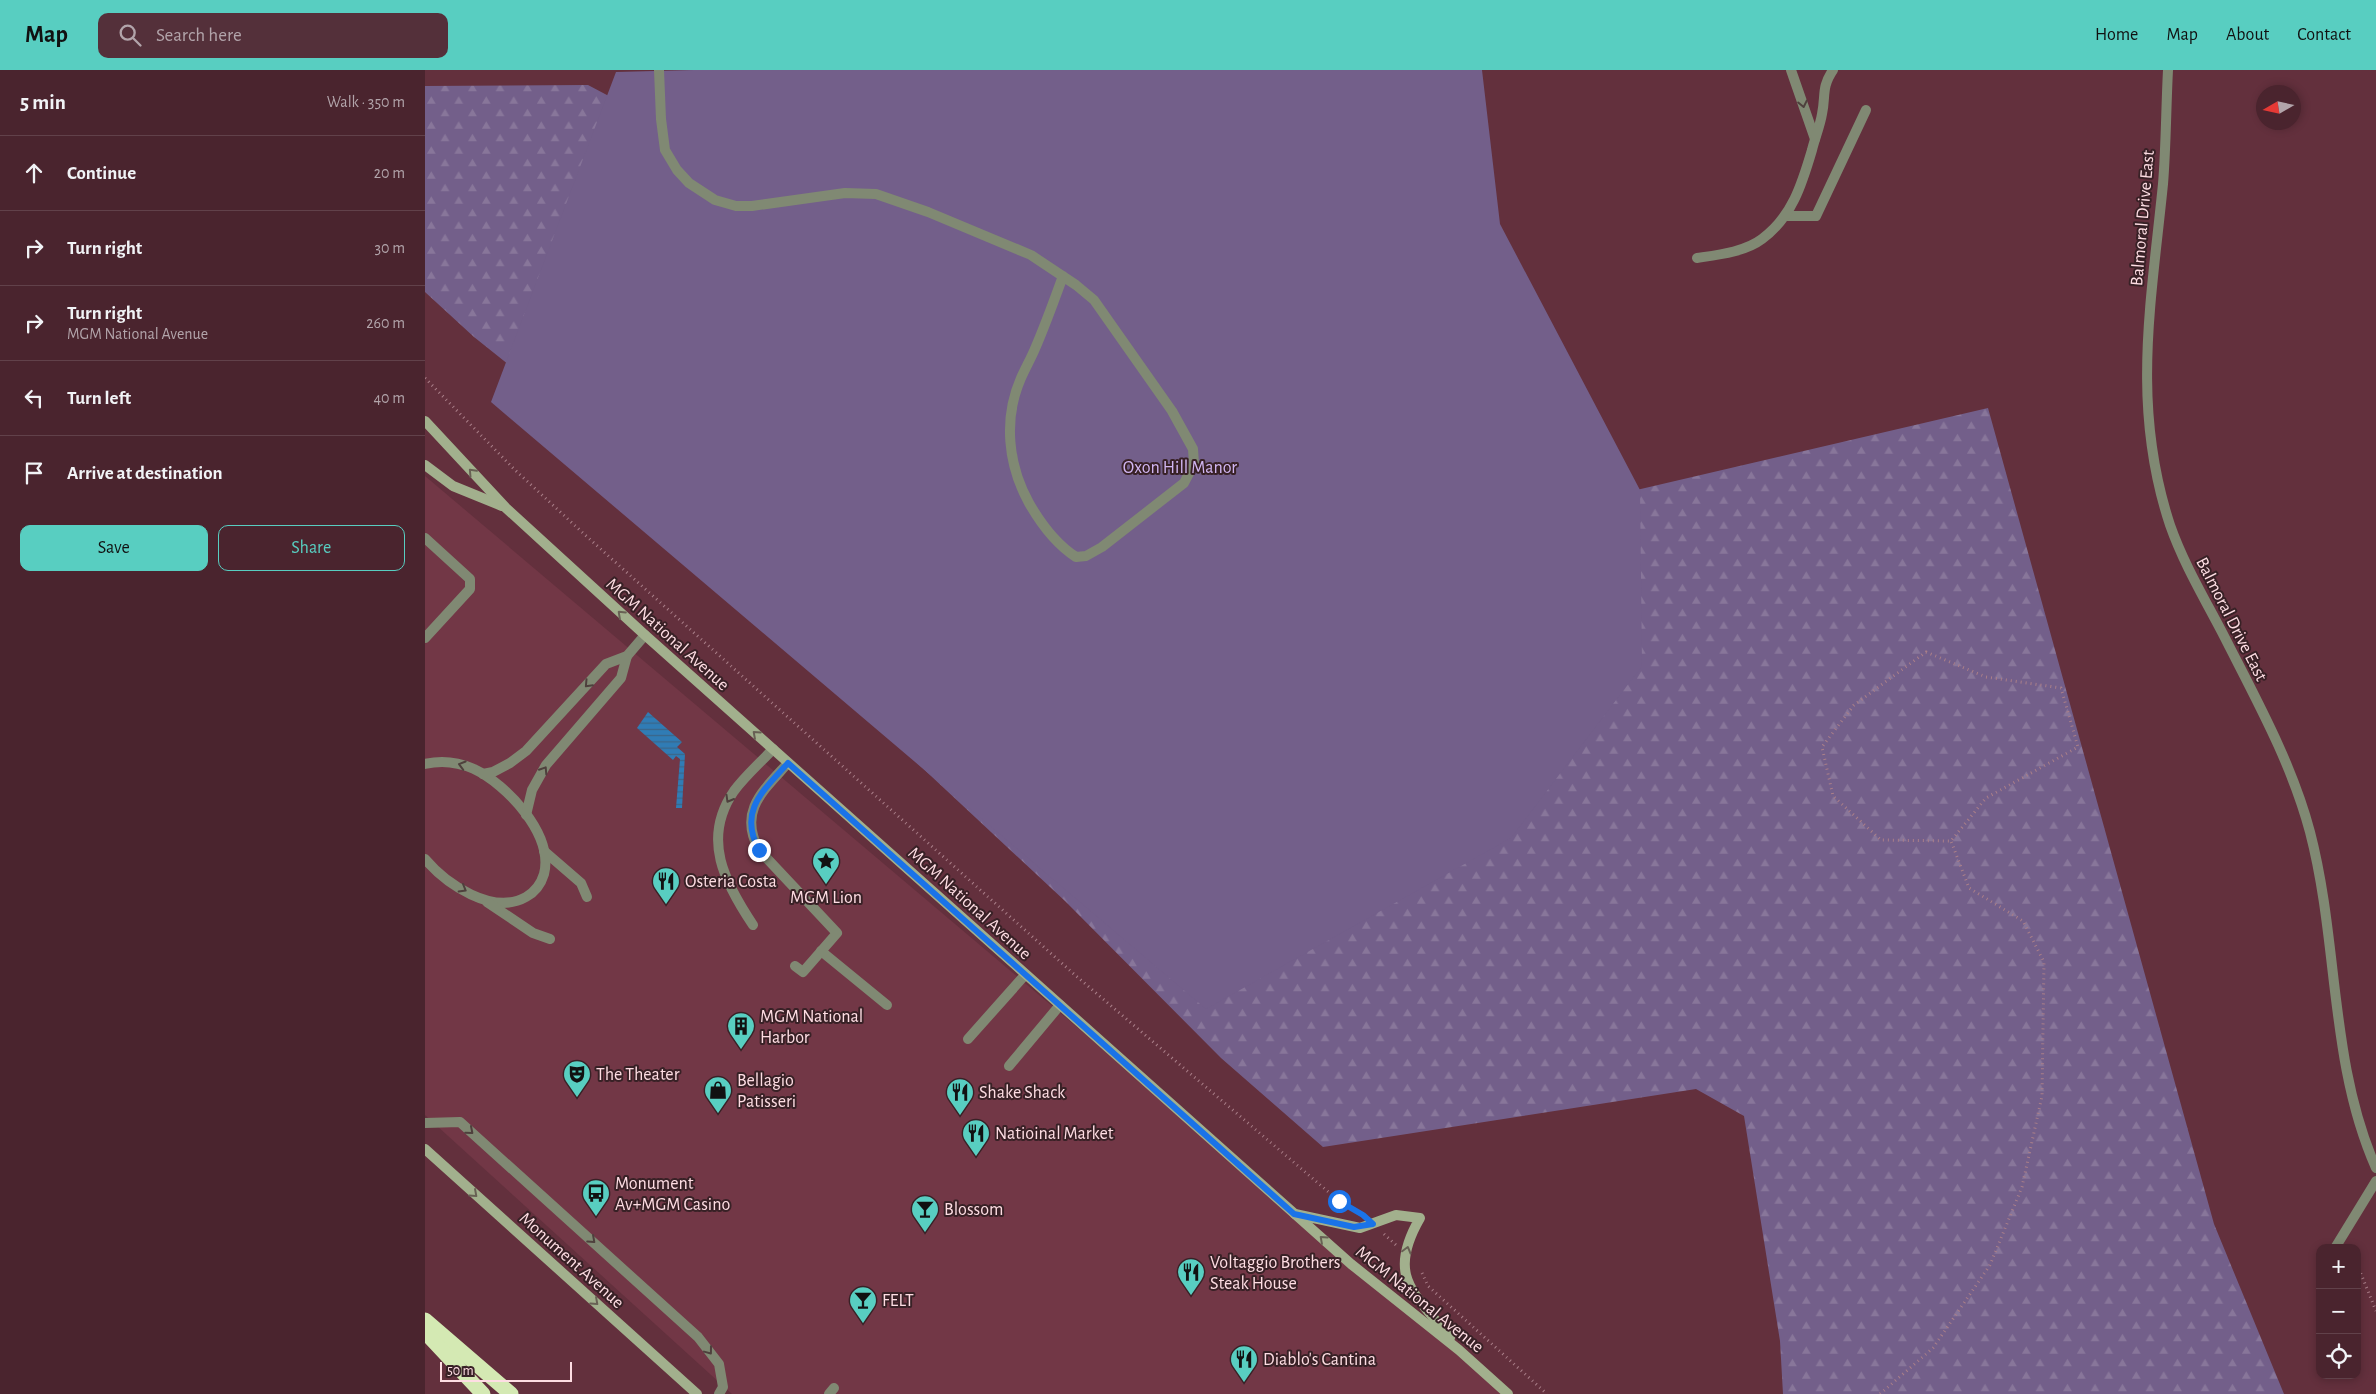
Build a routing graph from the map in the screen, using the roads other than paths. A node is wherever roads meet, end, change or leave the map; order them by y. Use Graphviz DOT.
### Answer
graph roads {
  1 [pos="659,70"];
  2 [pos="1791,70"];
  3 [pos="1833,70"];
  4 [pos="2168,70"];
  5 [pos="1866,110"];
  6 [pos="1815,139"];
  7 [pos="1785,216"];
  8 [pos="1697,258"];
  9 [pos="1063,276"];
  10 [pos="425,421"];
  11 [pos="425,465"];
  12 [pos="505,508"];
  13 [pos="425,538"];
  14 [pos="645,635"];
  15 [pos="425,638"];
  16 [pos="627,656"];
  17 [pos="773,749"];
  18 [pos="788,763"];
  19 [pos="425,764"];
  20 [pos="483,774"];
  21 [pos="526,815"];
  22 [pos="544,851"];
  23 [pos="425,859"];
  24 [pos="587,897"];
  25 [pos="482,899"];
  26 [pos="753,925"];
  27 [pos="550,939"];
  28 [pos="821,951"];
  29 [pos="795,966"];
  30 [pos="1025,974"];
  31 [pos="887,1005"];
  32 [pos="1060,1005"];
  33 [pos="968,1039"];
  34 [pos="1009,1066"];
  35 [pos="425,1123"];
  36 [pos="425,1149"];
  37 [pos="2376,1168"];
  38 [pos="2376,1181"];
  39 [pos="1294,1214"];
  40 [pos="2337,1244"];
  41 [pos="425,1320"];
  42 [pos="425,1332"];
  43 [pos="1459,1350"];
  44 [pos="483,1394"];
  45 [pos="511,1394"];
  46 [pos="697,1394"];
  47 [pos="719,1394"];
  48 [pos="1508,1394"];
  1 -- 9 [label="street"];
  2 -- 6 [label="street, one-way"];
  3 -- 6 [label="street"];
  4 -- 37 [label="street, Balmoral Drive East"];
  5 -- 7 [label="street"];
  6 -- 7 [label="street"];
  7 -- 8 [label="street"];
  9 -- 9 [label="street"];
  12 -- 10 [label="main road, MGM National Avenue, one-way"];
  11 -- 12 [label="main road"];
  14 -- 12 [label="main road, MGM National Avenue, one-way"];
  13 -- 15 [label="street"];
  14 -- 16 [label="street"];
  17 -- 14 [label="main road, MGM National Avenue, one-way"];
  16 -- 20 [label="street, one-way"];
  21 -- 16 [label="street, one-way"];
  17 -- 18 [label="main road, MGM National Avenue"];
  17 -- 26 [label="street, one-way"];
  18 -- 28 [label="street"];
  18 -- 30 [label="main road, MGM National Avenue"];
  20 -- 19 [label="street, one-way"];
  20 -- 21 [label="street"];
  21 -- 22 [label="street"];
  22 -- 24 [label="street"];
  22 -- 25 [label="street"];
  23 -- 25 [label="street, one-way"];
  25 -- 27 [label="street"];
  28 -- 29 [label="street"];
  28 -- 31 [label="street"];
  30 -- 32 [label="main road, MGM National Avenue"];
  30 -- 33 [label="street"];
  32 -- 34 [label="street"];
  32 -- 39 [label="main road, MGM National Avenue"];
  35 -- 47 [label="street, one-way"];
  36 -- 46 [label="main road, Monument Avenue, one-way"];
  38 -- 40 [label="street"];
  43 -- 39 [label="main road, MGM National Avenue, one-way"];
  43 -- 39 [label="main road, one-way"];
  41 -- 45 [label="highway"];
  42 -- 44 [label="highway"];
  43 -- 48 [label="main road, MGM National Avenue"];
}
